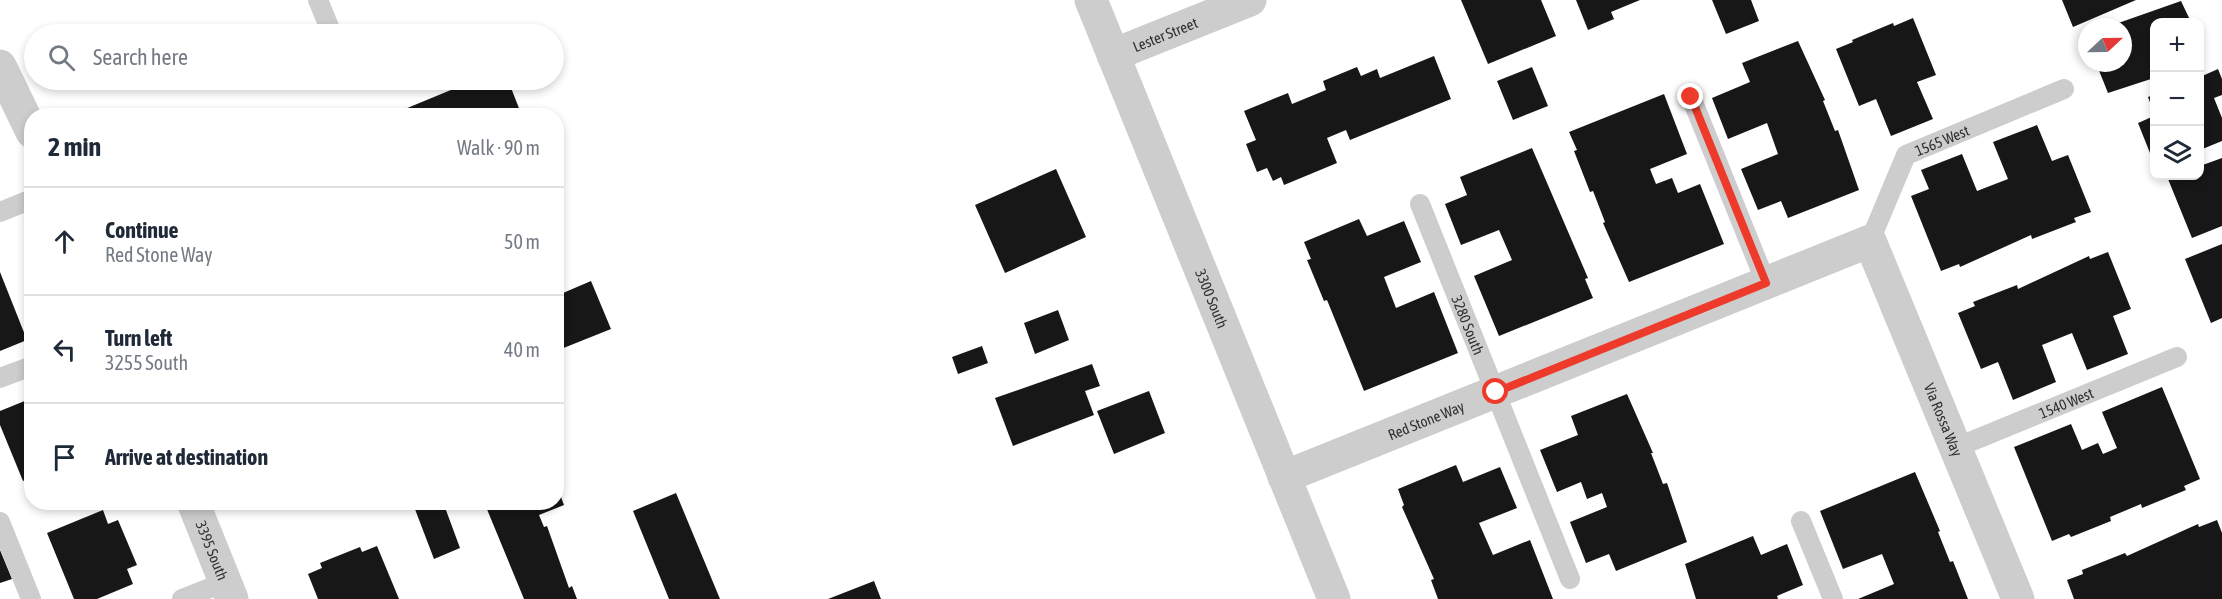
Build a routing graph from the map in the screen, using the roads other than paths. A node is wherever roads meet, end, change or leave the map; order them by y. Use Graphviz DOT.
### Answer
graph roads {
  1 [pos="318,0"];
  2 [pos="1091,0"];
  3 [pos="1250,0"];
  4 [pos="328,24"];
  5 [pos="1113,55"];
  6 [pos="0,66"];
  7 [pos="2064,89"];
  8 [pos="1691,97"];
  9 [pos="24,116"];
  10 [pos="24,203"];
  11 [pos="1420,204"];
  12 [pos="0,212"];
  13 [pos="1870,241"];
  14 [pos="1766,283"];
  15 [pos="2177,357"];
  16 [pos="24,369"];
  17 [pos="0,378"];
  18 [pos="1496,392"];
  19 [pos="1955,448"];
  20 [pos="1284,477"];
  21 [pos="196,510"];
  22 [pos="1801,521"];
  23 [pos="0,522"];
  24 [pos="1570,579"];
  25 [pos="229,590"];
  26 [pos="31,599"];
  27 [pos="182,599"];
  28 [pos="1334,599"];
  29 [pos="1833,599"];
  30 [pos="2018,599"];
  1 -- 4 [label="lane"];
  2 -- 5 [label="street, 3300 South"];
  3 -- 5 [label="street, Lester Street"];
  5 -- 20 [label="street, 3300 South"];
  6 -- 9 [label="street"];
  7 -- 13 [label="lane, 1565 West"];
  8 -- 14 [label="lane"];
  10 -- 12 [label="lane"];
  11 -- 18 [label="lane, 3280 South"];
  13 -- 14 [label="street, Red Stone Way"];
  13 -- 19 [label="street, Via Rossa Way"];
  14 -- 18 [label="street, Red Stone Way"];
  15 -- 19 [label="lane, 1540 West"];
  16 -- 17 [label="lane"];
  18 -- 20 [label="street, Red Stone Way"];
  18 -- 24 [label="lane, 3280 South"];
  19 -- 30 [label="street, Via Rossa Way"];
  20 -- 28 [label="street, 3300 South"];
  21 -- 25 [label="street, 3395 South"];
  22 -- 29 [label="lane"];
  23 -- 26 [label="lane"];
  25 -- 27 [label="lane"];
}
